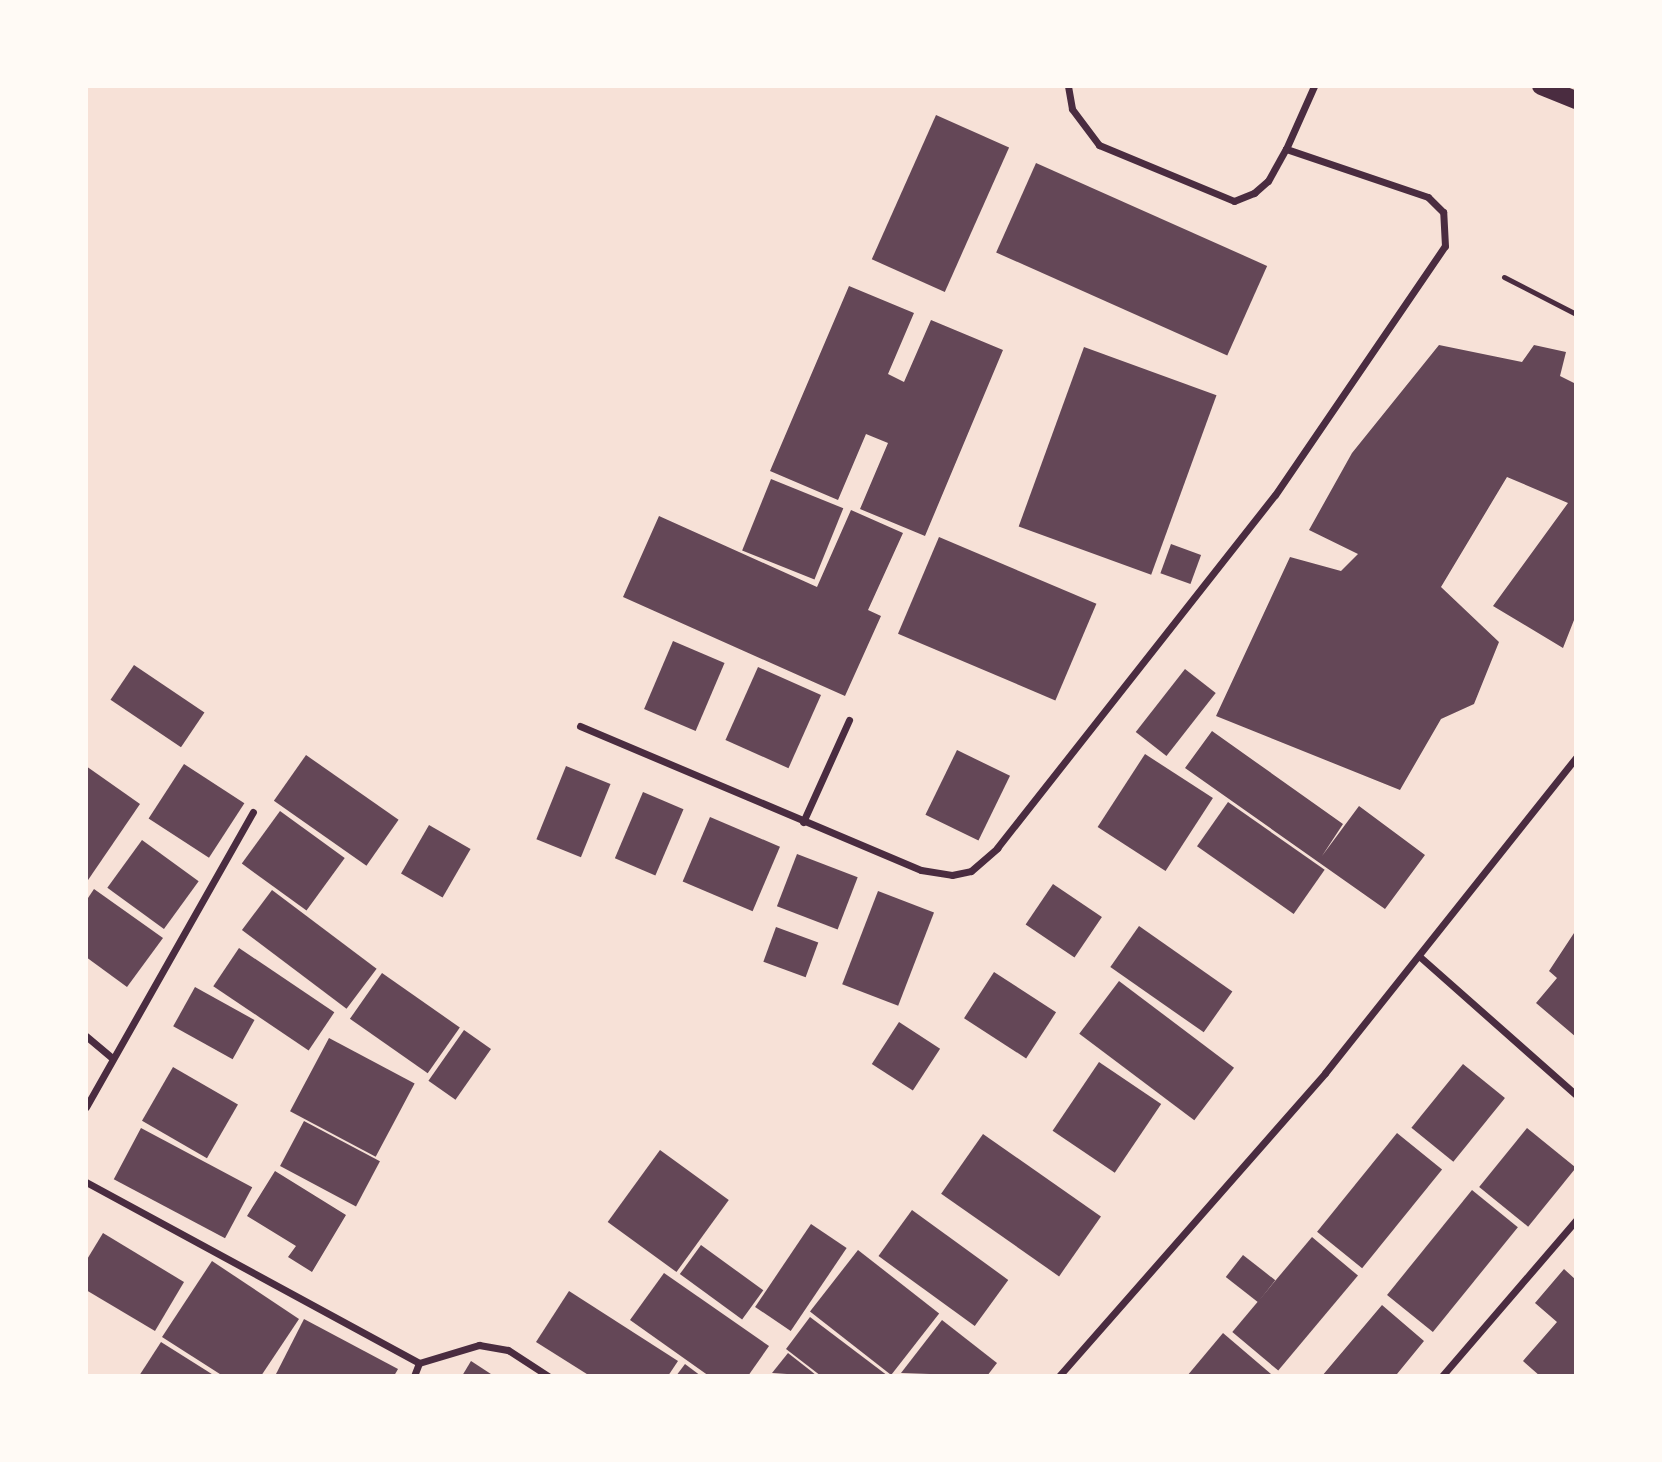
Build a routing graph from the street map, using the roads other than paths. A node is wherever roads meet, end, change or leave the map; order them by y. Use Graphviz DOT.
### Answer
graph roads {
  1 [pos="1068,86"];
  2 [pos="1314,86"];
  3 [pos="1541,86"];
  4 [pos="1576,100"];
  5 [pos="1286,149"];
  6 [pos="1504,277"];
  7 [pos="1576,313"];
  8 [pos="849,720"];
  9 [pos="580,726"];
  10 [pos="1576,758"];
  11 [pos="253,812"];
  12 [pos="803,822"];
  13 [pos="1419,956"];
  14 [pos="86,1036"];
  15 [pos="111,1057"];
  16 [pos="1576,1096"];
  17 [pos="86,1107"];
  18 [pos="86,1182"];
  19 [pos="1576,1220"];
  20 [pos="419,1363"];
  21 [pos="414,1376"];
  22 [pos="548,1376"];
  23 [pos="1059,1376"];
  24 [pos="1442,1376"];
  1 -- 5 [label="street"];
  2 -- 5 [label="street"];
  3 -- 4 [label="main road"];
  5 -- 12 [label="street"];
  6 -- 7 [label="lane"];
  8 -- 12 [label="street"];
  9 -- 12 [label="street"];
  10 -- 13 [label="street"];
  11 -- 15 [label="street"];
  13 -- 16 [label="street"];
  13 -- 23 [label="street"];
  14 -- 15 [label="street"];
  15 -- 17 [label="street"];
  18 -- 20 [label="street"];
  19 -- 24 [label="street"];
  20 -- 21 [label="street"];
  20 -- 22 [label="street"];
}
